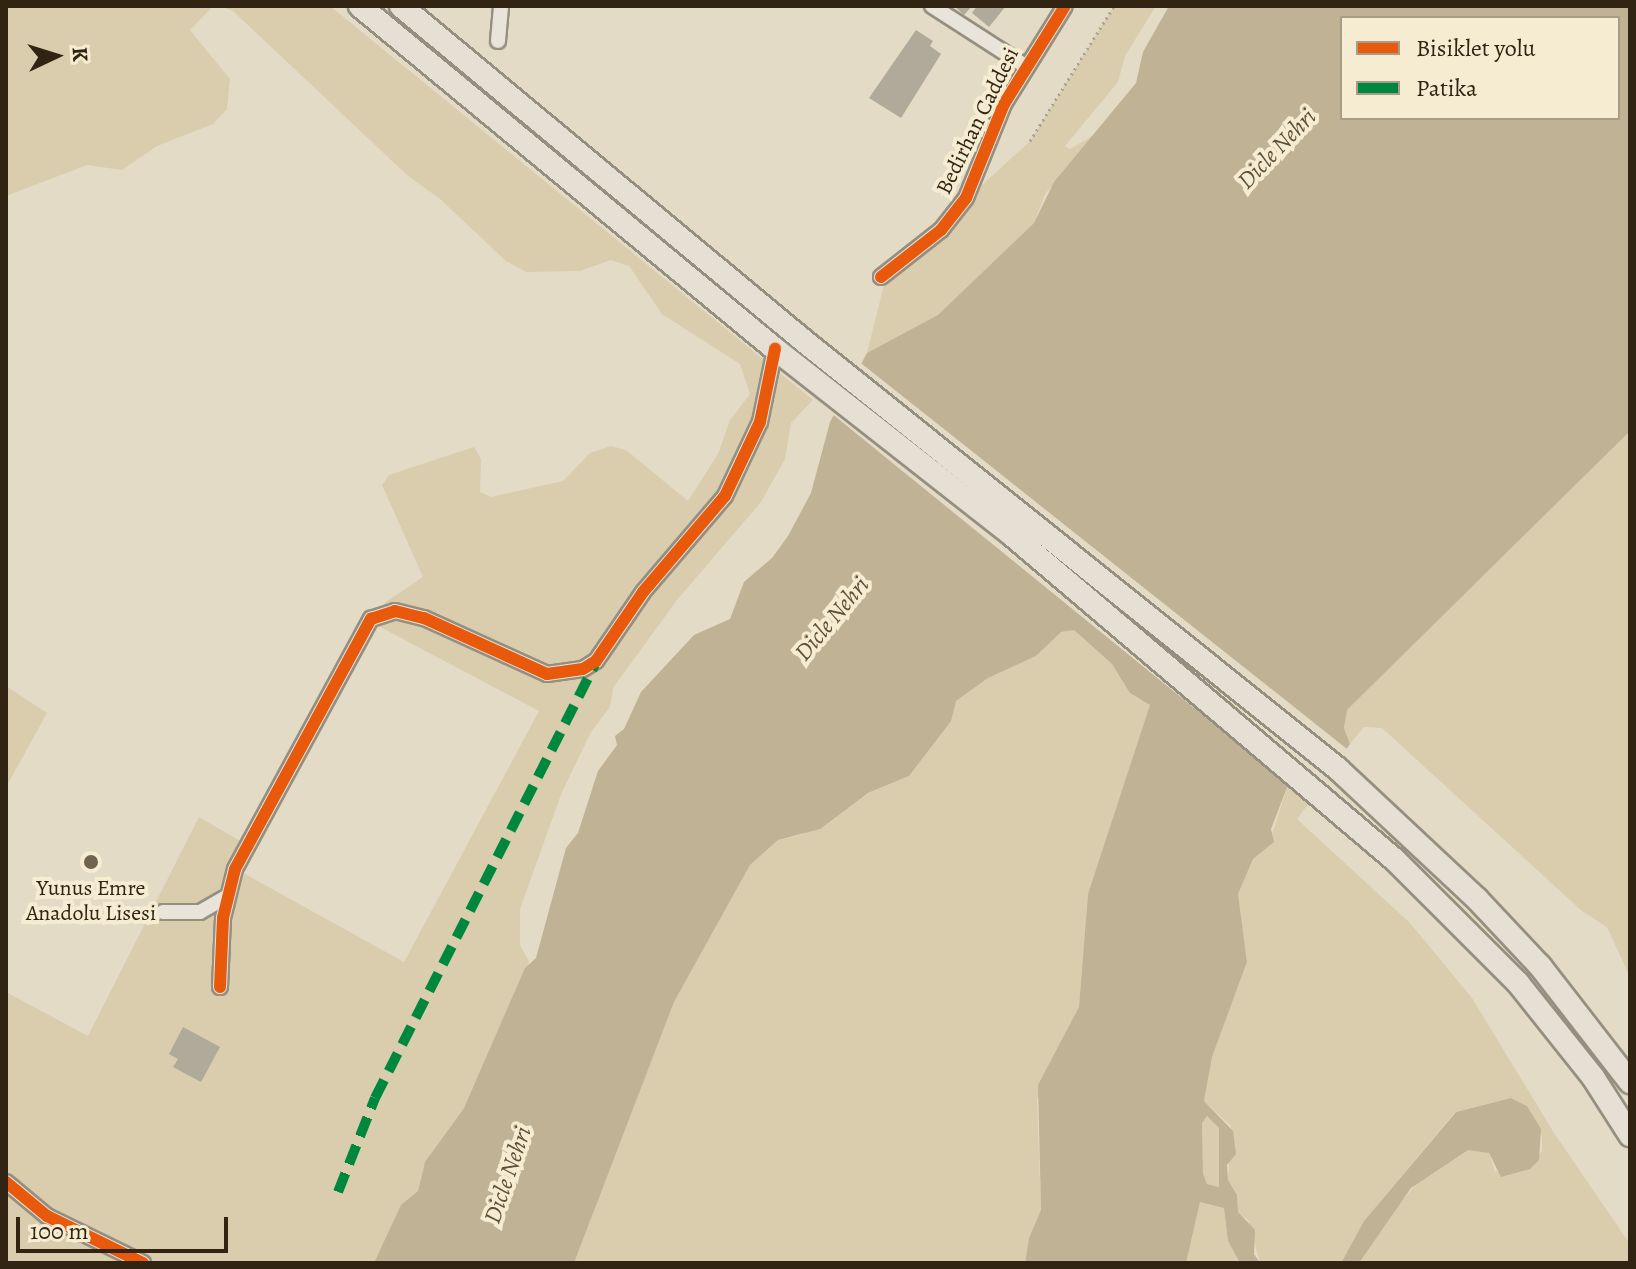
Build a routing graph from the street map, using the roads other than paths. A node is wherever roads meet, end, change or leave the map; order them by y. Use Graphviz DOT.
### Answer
graph roads {
  1 [pos="360,6"];
  2 [pos="401,6"];
  3 [pos="501,6"];
  4 [pos="932,6"];
  5 [pos="1065,6"];
  6 [pos="498,41"];
  7 [pos="1025,66"];
  8 [pos="881,277"];
  9 [pos="783,356"];
  10 [pos="226,897"];
  11 [pos="163,912"];
  12 [pos="220,987"];
  13 [pos="1630,1082"];
  14 [pos="1630,1135"];
  15 [pos="6,1182"];
  16 [pos="143,1263"];
  1 -- 9 [label="highway"];
  2 -- 13 [label="highway"];
  3 -- 6 [label="street"];
  4 -- 7 [label="street"];
  5 -- 7 [label="street, Bedirhan Caddesi"];
  7 -- 8 [label="street, Bedirhan Caddesi"];
  9 -- 10 [label="street"];
  9 -- 14 [label="highway"];
  10 -- 11 [label="street"];
  10 -- 12 [label="street"];
  15 -- 16 [label="street"];
}
